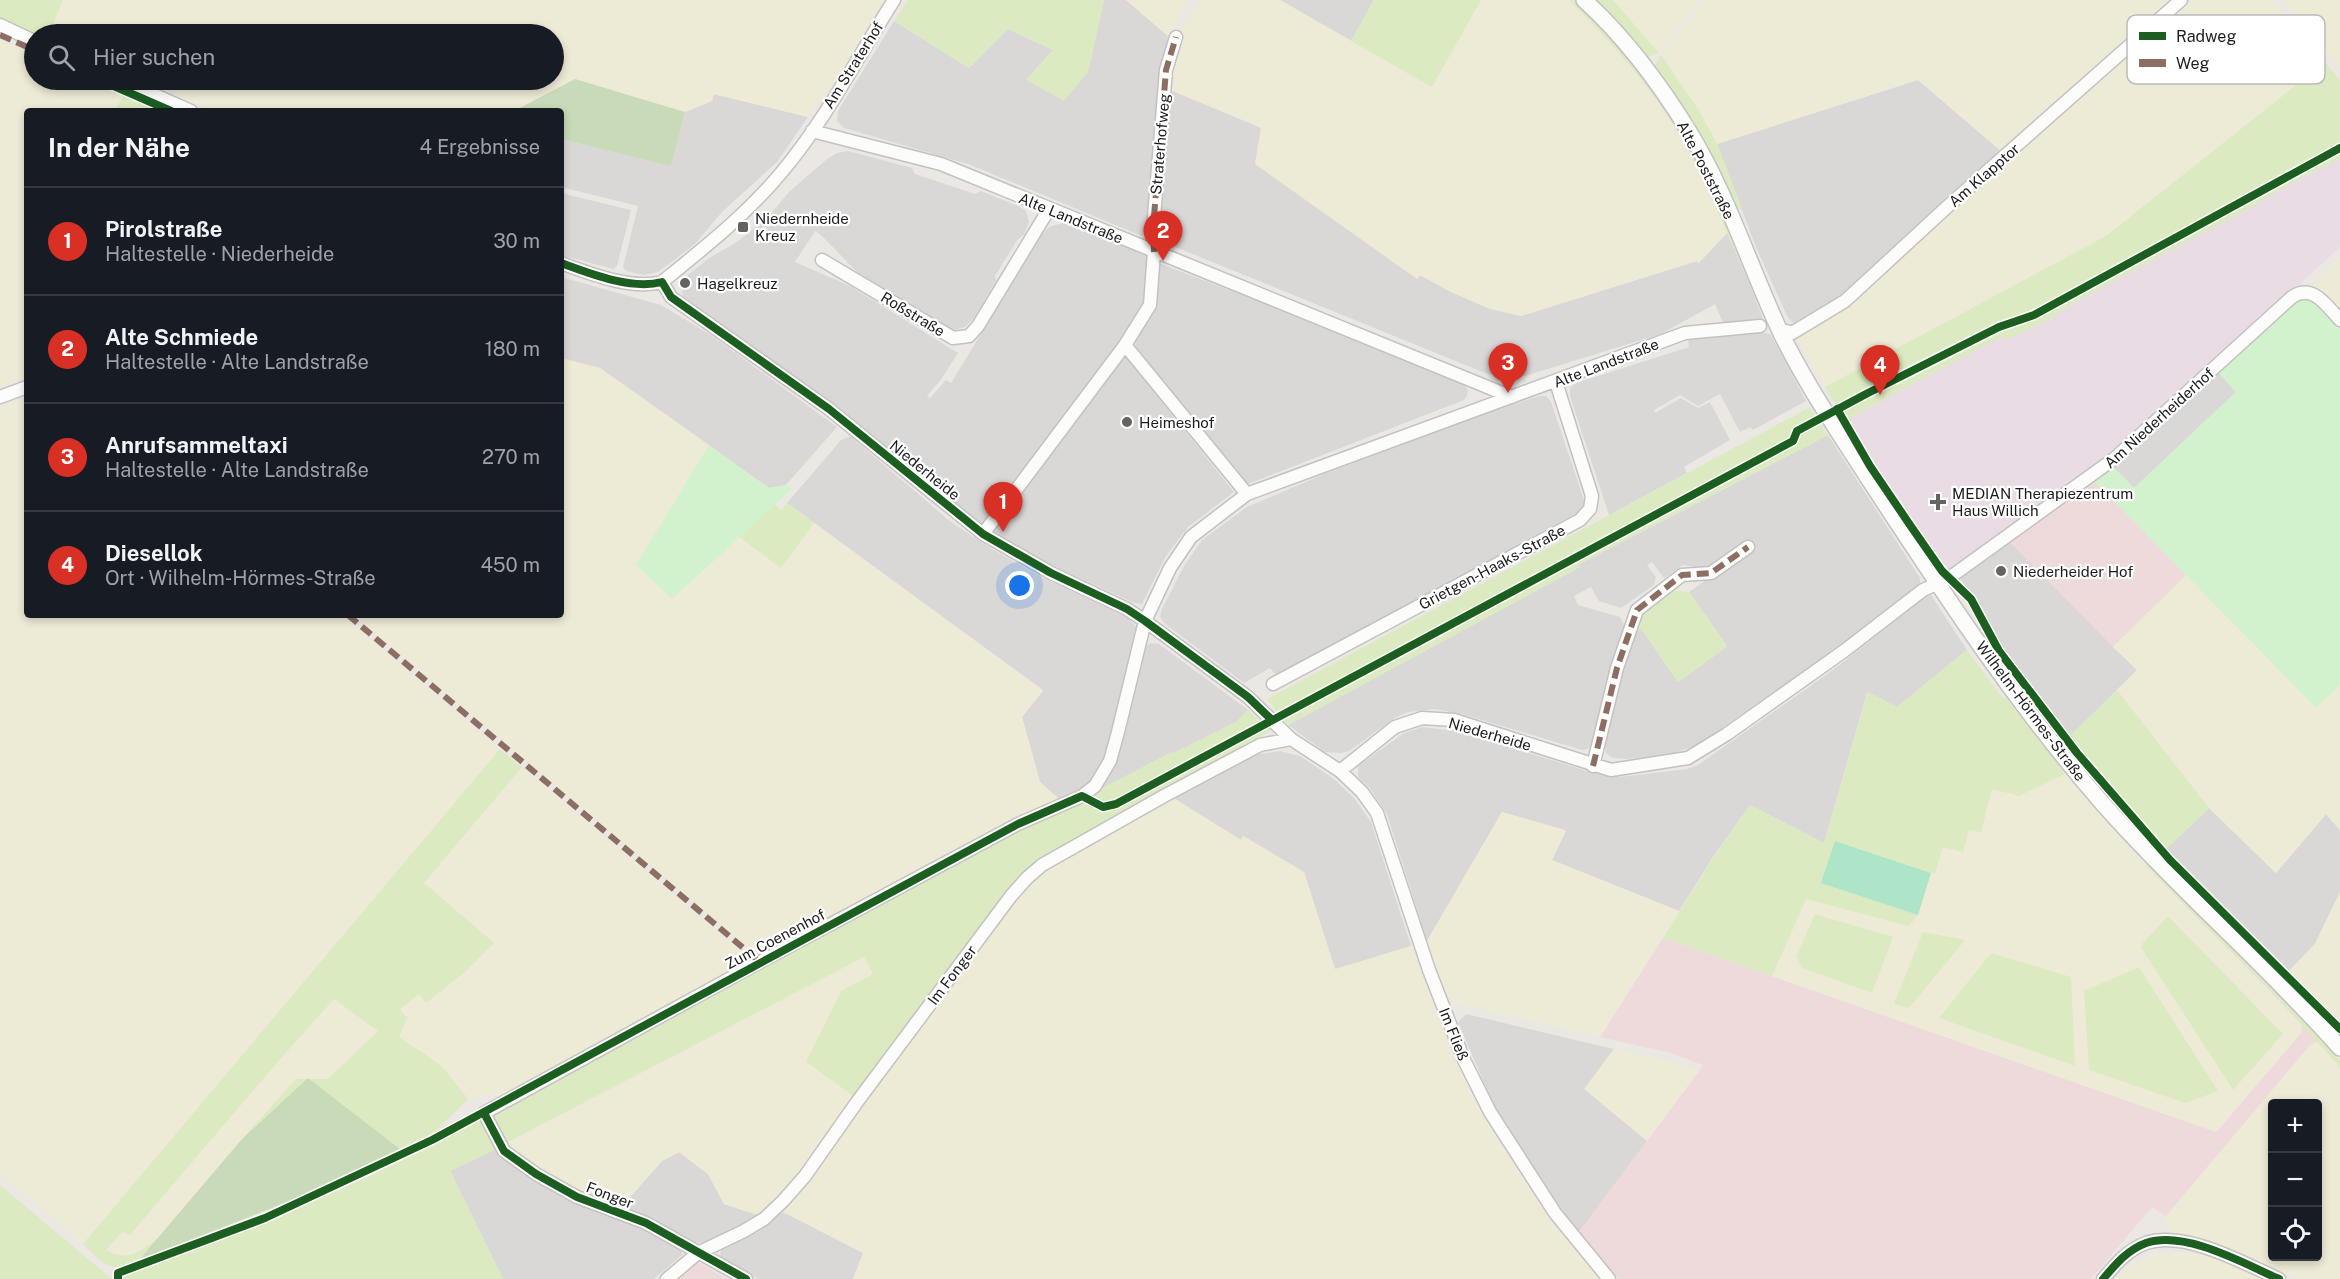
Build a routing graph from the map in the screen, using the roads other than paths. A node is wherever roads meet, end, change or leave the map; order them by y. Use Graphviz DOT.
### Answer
graph roads {
  1 [pos="894,0"];
  2 [pos="1584,0"];
  3 [pos="2181,0"];
  4 [pos="2164,15"];
  5 [pos="0,25"];
  6 [pos="24,36"];
  7 [pos="1176,37"];
  8 [pos="2127,48"];
  9 [pos="144,90"];
  10 [pos="184,108"];
  11 [pos="812,131"];
  12 [pos="1049,209"];
  13 [pos="1155,252"];
  14 [pos="822,260"];
  15 [pos="564,265"];
  16 [pos="662,282"];
  17 [pos="2340,320"];
  18 [pos="1760,326"];
  19 [pos="1779,329"];
  20 [pos="1125,345"];
  21 [pos="1556,382"];
  22 [pos="24,388"];
  23 [pos="0,397"];
  24 [pos="1512,397"];
  25 [pos="1247,494"];
  26 [pos="983,534"];
  27 [pos="1748,547"];
  28 [pos="1938,583"];
  29 [pos="1145,621"];
  30 [pos="1273,684"];
  31 [pos="1291,739"];
  32 [pos="1593,766"];
  33 [pos="1340,771"];
  34 [pos="2340,1048"];
  35 [pos="484,1113"];
  36 [pos="698,1252"];
  37 [pos="667,1279"];
  38 [pos="746,1279"];
  39 [pos="1608,1279"];
  40 [pos="2103,1279"];
  41 [pos="2279,1279"];
  1 -- 11 [label="street, Am Straterhof"];
  2 -- 19 [label="street, Alte Poststraße"];
  3 -- 4 [label="street, Am Klapptor"];
  5 -- 6 [label="street"];
  7 -- 13 [label="street, Straterhofweg"];
  8 -- 19 [label="street, Am Klapptor"];
  9 -- 10 [label="street"];
  11 -- 12 [label="street, Alte Landstraße"];
  11 -- 16 [label="street"];
  12 -- 13 [label="street, Alte Landstraße"];
  12 -- 14 [label="street, Roßstraße"];
  13 -- 20 [label="street, Straterhofweg"];
  13 -- 24 [label="street, Alte Landstraße"];
  15 -- 16 [label="street"];
  16 -- 26 [label="street, Niederheide"];
  17 -- 28 [label="street, Am Niederheiderhof"];
  18 -- 21 [label="street, Alte Landstraße"];
  19 -- 28 [label="street, Wilhelm-Hörmes-Straße"];
  20 -- 25 [label="street"];
  20 -- 26 [label="street, Straterhofweg"];
  21 -- 24 [label="street, Alte Landstraße"];
  21 -- 30 [label="street, Grietgen-Haaks-Straße"];
  22 -- 23 [label="street"];
  24 -- 25 [label="street, Zum Coenenhof"];
  25 -- 29 [label="street, Zum Coenenhof"];
  26 -- 29 [label="street, Niederheide"];
  27 -- 32 [label="street"];
  28 -- 32 [label="street, Niederheide"];
  28 -- 34 [label="street, Wilhelm-Hörmes-Straße"];
  29 -- 31 [label="street, Niederheide"];
  29 -- 35 [label="street, Zum Coenenhof"];
  31 -- 33 [label="street, Niederheide"];
  31 -- 36 [label="street, Im Fonger"];
  32 -- 33 [label="street, Niederheide"];
  33 -- 39 [label="street, Im Fließ"];
  35 -- 36 [label="street, Fonger"];
  36 -- 37 [label="street, Im Fonger"];
  36 -- 38 [label="street, Fonger"];
  40 -- 41 [label="street"];
}
